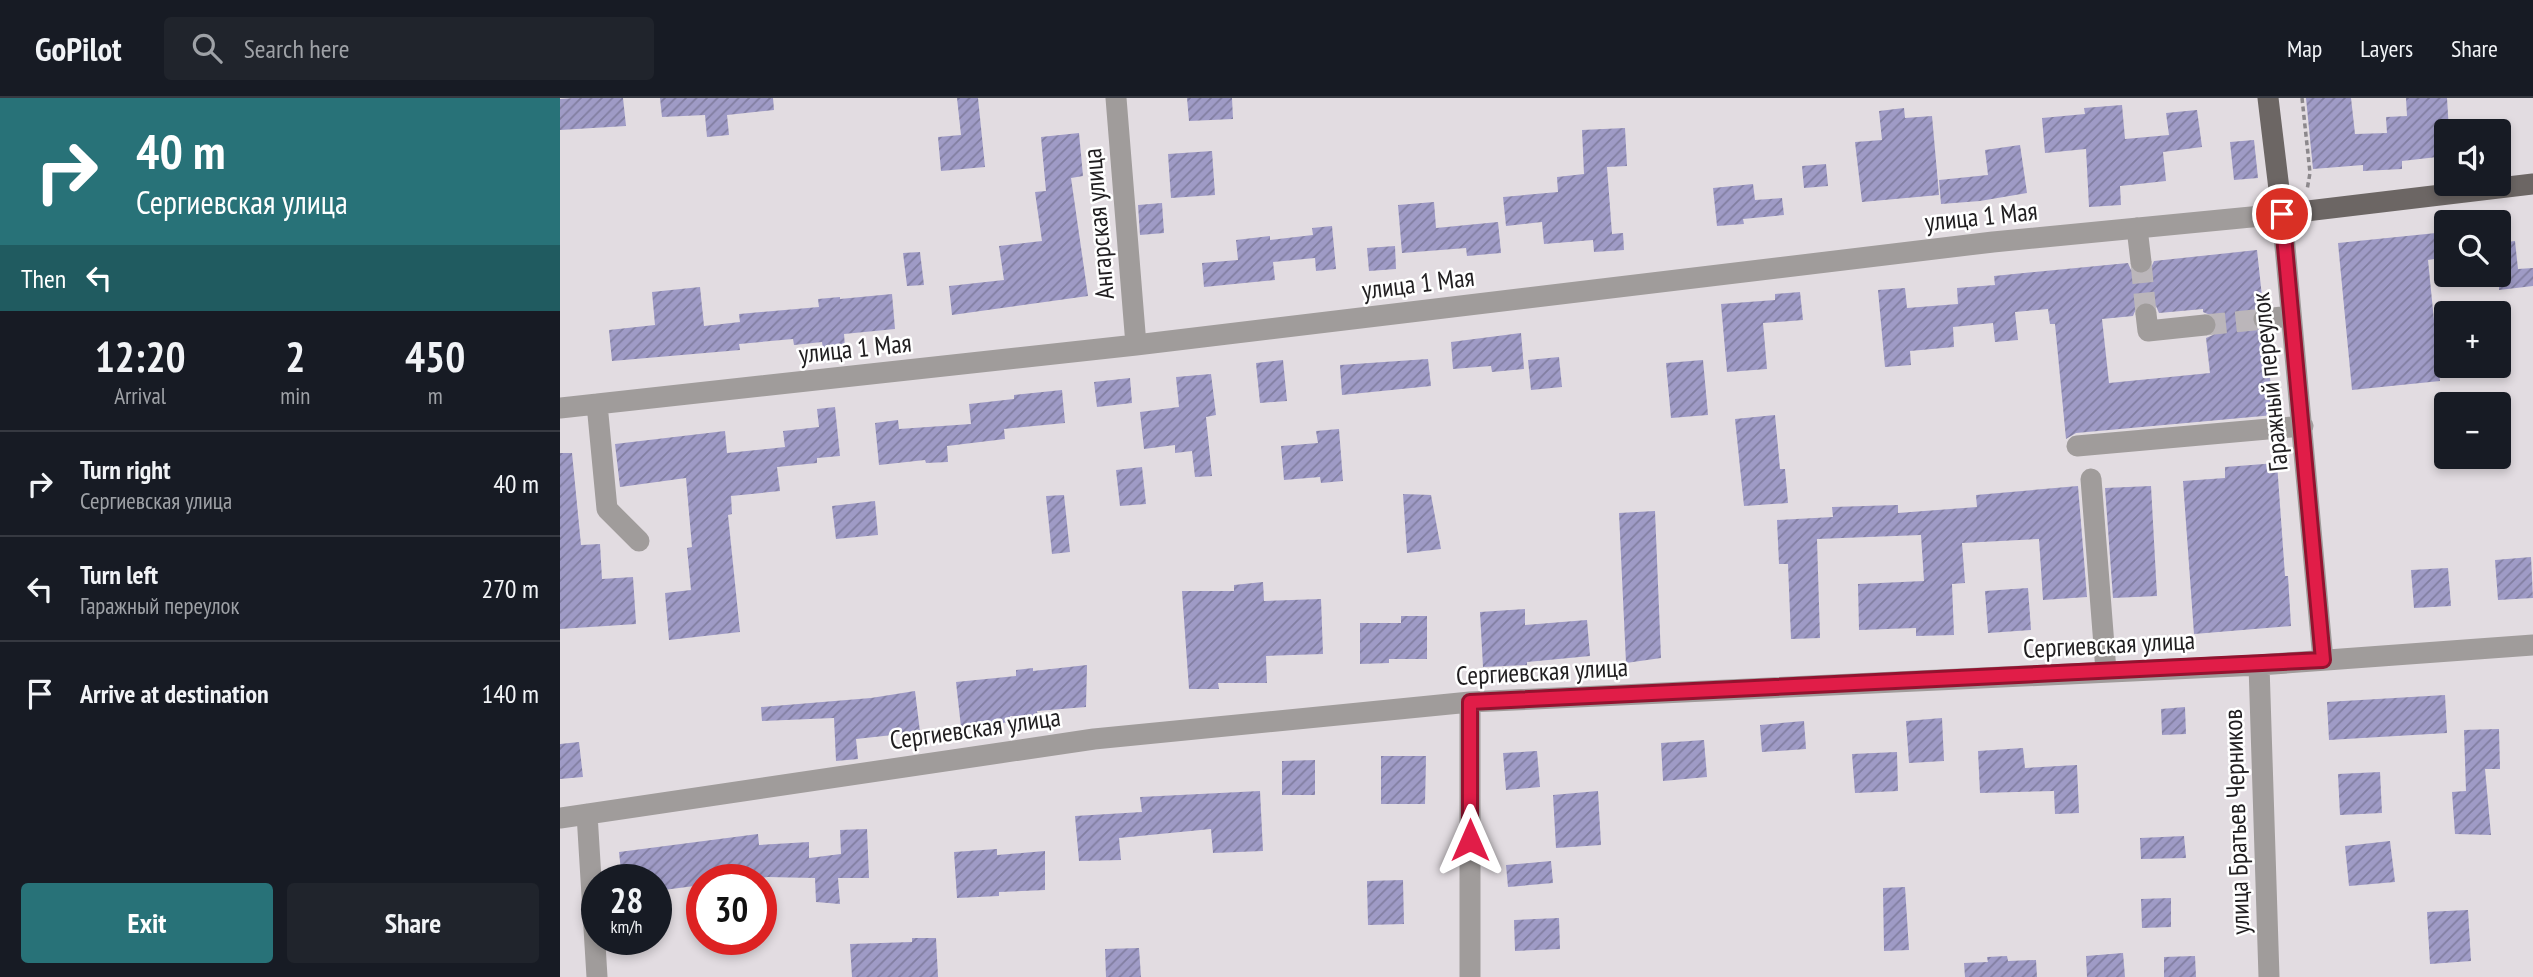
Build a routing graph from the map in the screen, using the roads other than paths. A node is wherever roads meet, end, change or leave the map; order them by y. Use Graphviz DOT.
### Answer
graph roads {
  1 [pos="1116,98"];
  2 [pos="2270,98"];
  3 [pos="2533,184"];
  4 [pos="2295,206"];
  5 [pos="2137,228"];
  6 [pos="2140,262"];
  7 [pos="2146,314"];
  8 [pos="2291,316"];
  9 [pos="2264,319"];
  10 [pos="2205,325"];
  11 [pos="1136,345"];
  12 [pos="597,404"];
  13 [pos="560,408"];
  14 [pos="2302,426"];
  15 [pos="2077,446"];
  16 [pos="2091,478"];
  17 [pos="639,541"];
  18 [pos="2533,646"];
  19 [pos="2323,660"];
  20 [pos="2259,665"];
  21 [pos="2106,671"];
  22 [pos="1470,702"];
  23 [pos="587,814"];
  24 [pos="560,818"];
  25 [pos="597,977"];
  26 [pos="1470,977"];
  27 [pos="2269,977"];
  1 -- 11 [label="street, Ангарская улица"];
  2 -- 4 [label="main road, Гаражный переулок"];
  3 -- 4 [label="main road"];
  4 -- 5 [label="street, улица 1 Мая"];
  4 -- 8 [label="street, Гаражный переулок"];
  5 -- 6 [label="street"];
  5 -- 11 [label="street, улица 1 Мая"];
  7 -- 10 [label="street"];
  8 -- 9 [label="street"];
  8 -- 14 [label="street, Гаражный переулок"];
  11 -- 12 [label="street, улица 1 Мая"];
  12 -- 13 [label="street, улица 1 Мая"];
  12 -- 17 [label="street"];
  14 -- 15 [label="street"];
  14 -- 19 [label="street, Гаражный переулок"];
  16 -- 21 [label="street"];
  18 -- 19 [label="street, Сергиевская улица"];
  19 -- 20 [label="street, Сергиевская улица"];
  20 -- 21 [label="street, Сергиевская улица"];
  20 -- 27 [label="street, улица Братьев Черников"];
  21 -- 22 [label="street, Сергиевская улица"];
  22 -- 23 [label="street, Сергиевская улица"];
  22 -- 26 [label="street"];
  23 -- 24 [label="street, Сергиевская улица"];
  23 -- 25 [label="street"];
}
